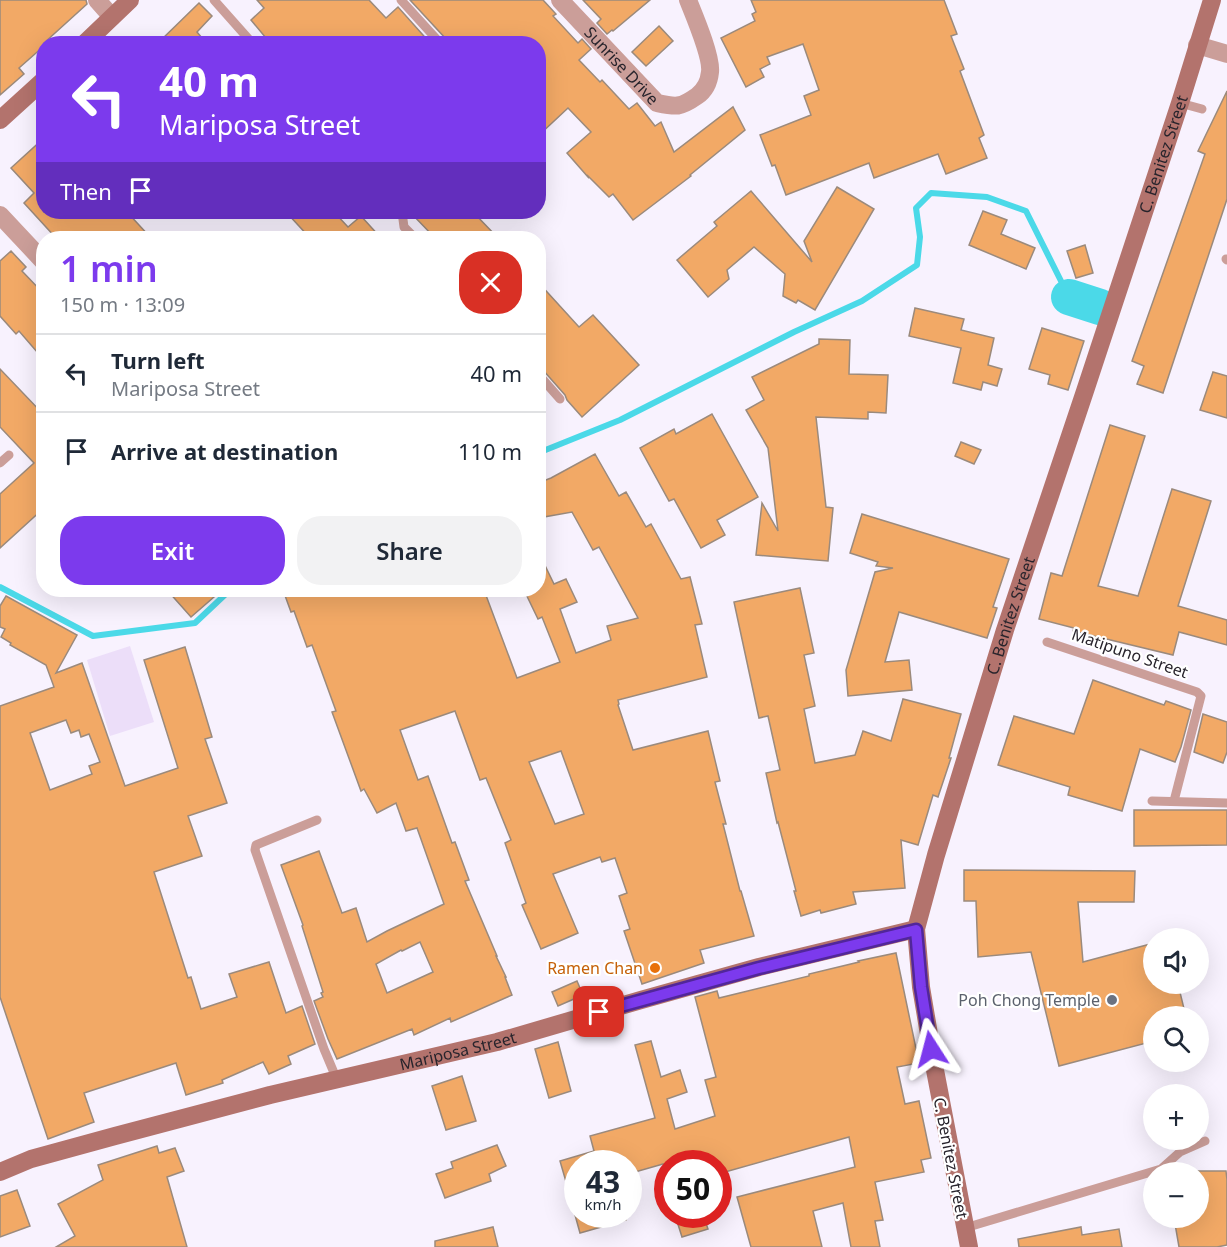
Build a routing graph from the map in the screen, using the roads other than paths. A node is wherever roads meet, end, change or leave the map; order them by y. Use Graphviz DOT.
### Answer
graph roads {
  1 [pos="97,0"];
  2 [pos="130,0"];
  3 [pos="401,0"];
  4 [pos="560,0"];
  5 [pos="688,0"];
  6 [pos="1212,0"];
  7 [pos="217,1"];
  8 [pos="112,17"];
  9 [pos="92,36"];
  10 [pos="246,36"];
  11 [pos="434,36"];
  12 [pos="1197,45"];
  13 [pos="1227,54"];
  14 [pos="36,88"];
  15 [pos="1180,103"];
  16 [pos="1202,109"];
  17 [pos="0,120"];
  18 [pos="0,215"];
  19 [pos="36,253"];
  20 [pos="546,383"];
  21 [pos="560,399"];
  22 [pos="9,455"];
  23 [pos="0,463"];
  24 [pos="1047,642"];
  25 [pos="1152,801"];
  26 [pos="1174,801"];
  27 [pos="1227,803"];
  28 [pos="317,820"];
  29 [pos="916,930"];
  30 [pos="337,1080"];
  31 [pos="1184,1150"];
  32 [pos="0,1172"];
  33 [pos="965,1228"];
  34 [pos="969,1247"];
  1 -- 8 [label="street"];
  2 -- 8 [label="main road"];
  3 -- 11 [label="lane"];
  4 -- 5 [label="street, Sunrise Drive"];
  6 -- 12 [label="main road, C. Benitez Street"];
  7 -- 10 [label="lane"];
  8 -- 9 [label="main road"];
  12 -- 13 [label="street"];
  12 -- 15 [label="main road, C. Benitez Street"];
  14 -- 17 [label="main road"];
  15 -- 16 [label="lane"];
  15 -- 29 [label="main road, C. Benitez Street"];
  18 -- 19 [label="street"];
  20 -- 21 [label="lane"];
  22 -- 23 [label="lane"];
  24 -- 26 [label="lane, Matipuno Street"];
  25 -- 26 [label="lane"];
  26 -- 27 [label="lane"];
  28 -- 30 [label="lane"];
  29 -- 30 [label="main road, Mariposa Street"];
  29 -- 33 [label="main road, C. Benitez Street"];
  30 -- 32 [label="main road, Mariposa Street"];
  31 -- 33 [label="lane"];
  33 -- 34 [label="main road, C. Benitez Street"];
}
